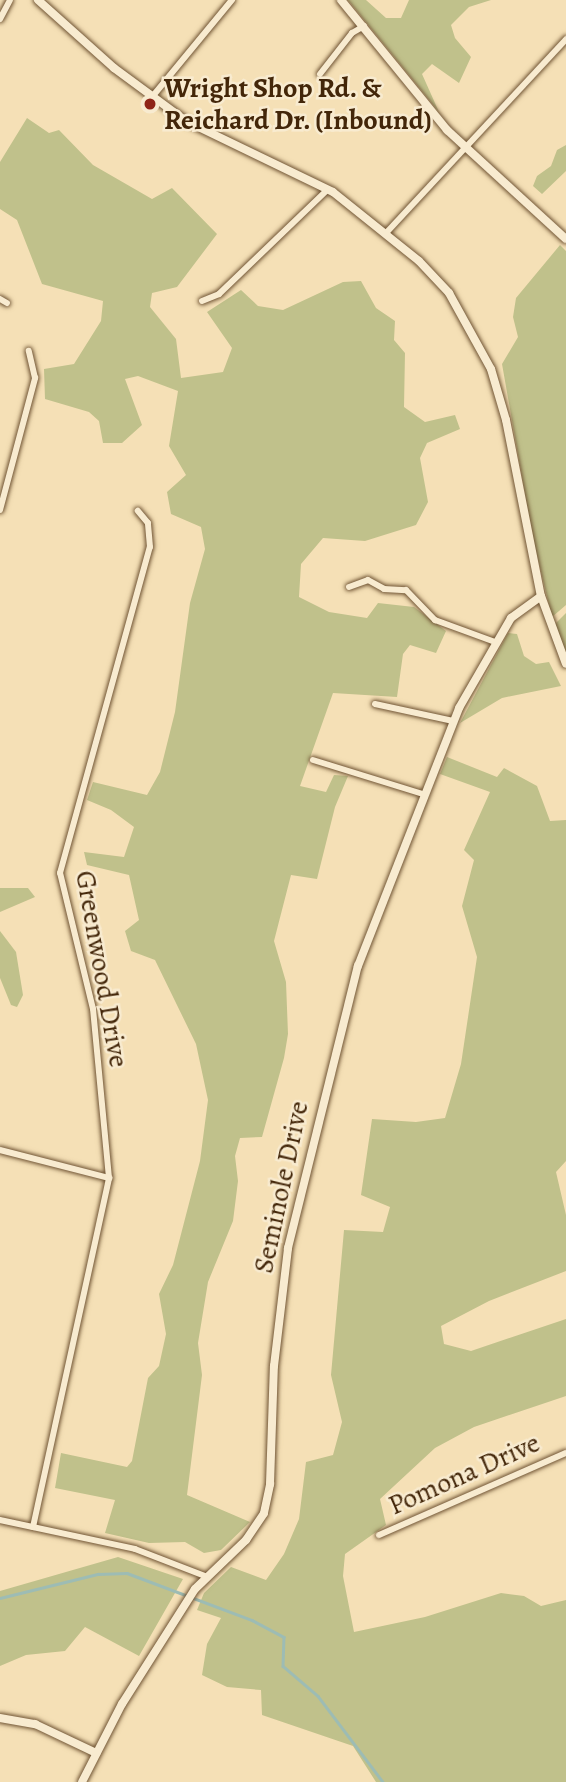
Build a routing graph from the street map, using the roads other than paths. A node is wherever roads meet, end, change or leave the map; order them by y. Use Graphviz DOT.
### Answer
graph roads {
  1 [pos="10,0"];
  2 [pos="38,0"];
  3 [pos="232,0"];
  4 [pos="341,0"];
  5 [pos="0,19"];
  6 [pos="364,26"];
  7 [pos="566,39"];
  8 [pos="320,74"];
  9 [pos="152,97"];
  10 [pos="465,146"];
  11 [pos="328,189"];
  12 [pos="386,233"];
  13 [pos="566,239"];
  14 [pos="0,299"];
  15 [pos="202,301"];
  16 [pos="7,303"];
  17 [pos="29,351"];
  18 [pos="0,510"];
  19 [pos="138,511"];
  20 [pos="349,587"];
  21 [pos="541,596"];
  22 [pos="495,642"];
  23 [pos="566,664"];
  24 [pos="376,704"];
  25 [pos="453,721"];
  26 [pos="313,760"];
  27 [pos="423,794"];
  28 [pos="0,1150"];
  29 [pos="109,1178"];
  30 [pos="566,1453"];
  31 [pos="0,1520"];
  32 [pos="33,1527"];
  33 [pos="379,1535"];
  34 [pos="205,1576"];
  35 [pos="0,1718"];
  36 [pos="96,1753"];
  37 [pos="82,1782"];
  1 -- 5 [label="street"];
  2 -- 9 [label="street"];
  3 -- 9 [label="street"];
  4 -- 6 [label="street"];
  6 -- 8 [label="street"];
  6 -- 10 [label="street"];
  7 -- 10 [label="street"];
  9 -- 11 [label="street"];
  10 -- 12 [label="street"];
  10 -- 13 [label="street"];
  11 -- 12 [label="street"];
  11 -- 15 [label="street"];
  12 -- 21 [label="street"];
  14 -- 16 [label="street"];
  17 -- 18 [label="street"];
  19 -- 29 [label="street, Greenwood Drive"];
  20 -- 22 [label="street"];
  21 -- 22 [label="street, Seminole Drive"];
  21 -- 23 [label="street"];
  22 -- 25 [label="street, Seminole Drive"];
  24 -- 25 [label="street"];
  25 -- 27 [label="street, Seminole Drive"];
  26 -- 27 [label="street"];
  27 -- 34 [label="street, Seminole Drive"];
  28 -- 29 [label="street"];
  29 -- 32 [label="street, Greenwood Drive"];
  30 -- 33 [label="street, Pomona Drive"];
  31 -- 32 [label="street"];
  32 -- 34 [label="street"];
  34 -- 36 [label="street, Seminole Drive"];
  35 -- 36 [label="street"];
  36 -- 37 [label="street, Seminole Drive"];
}
